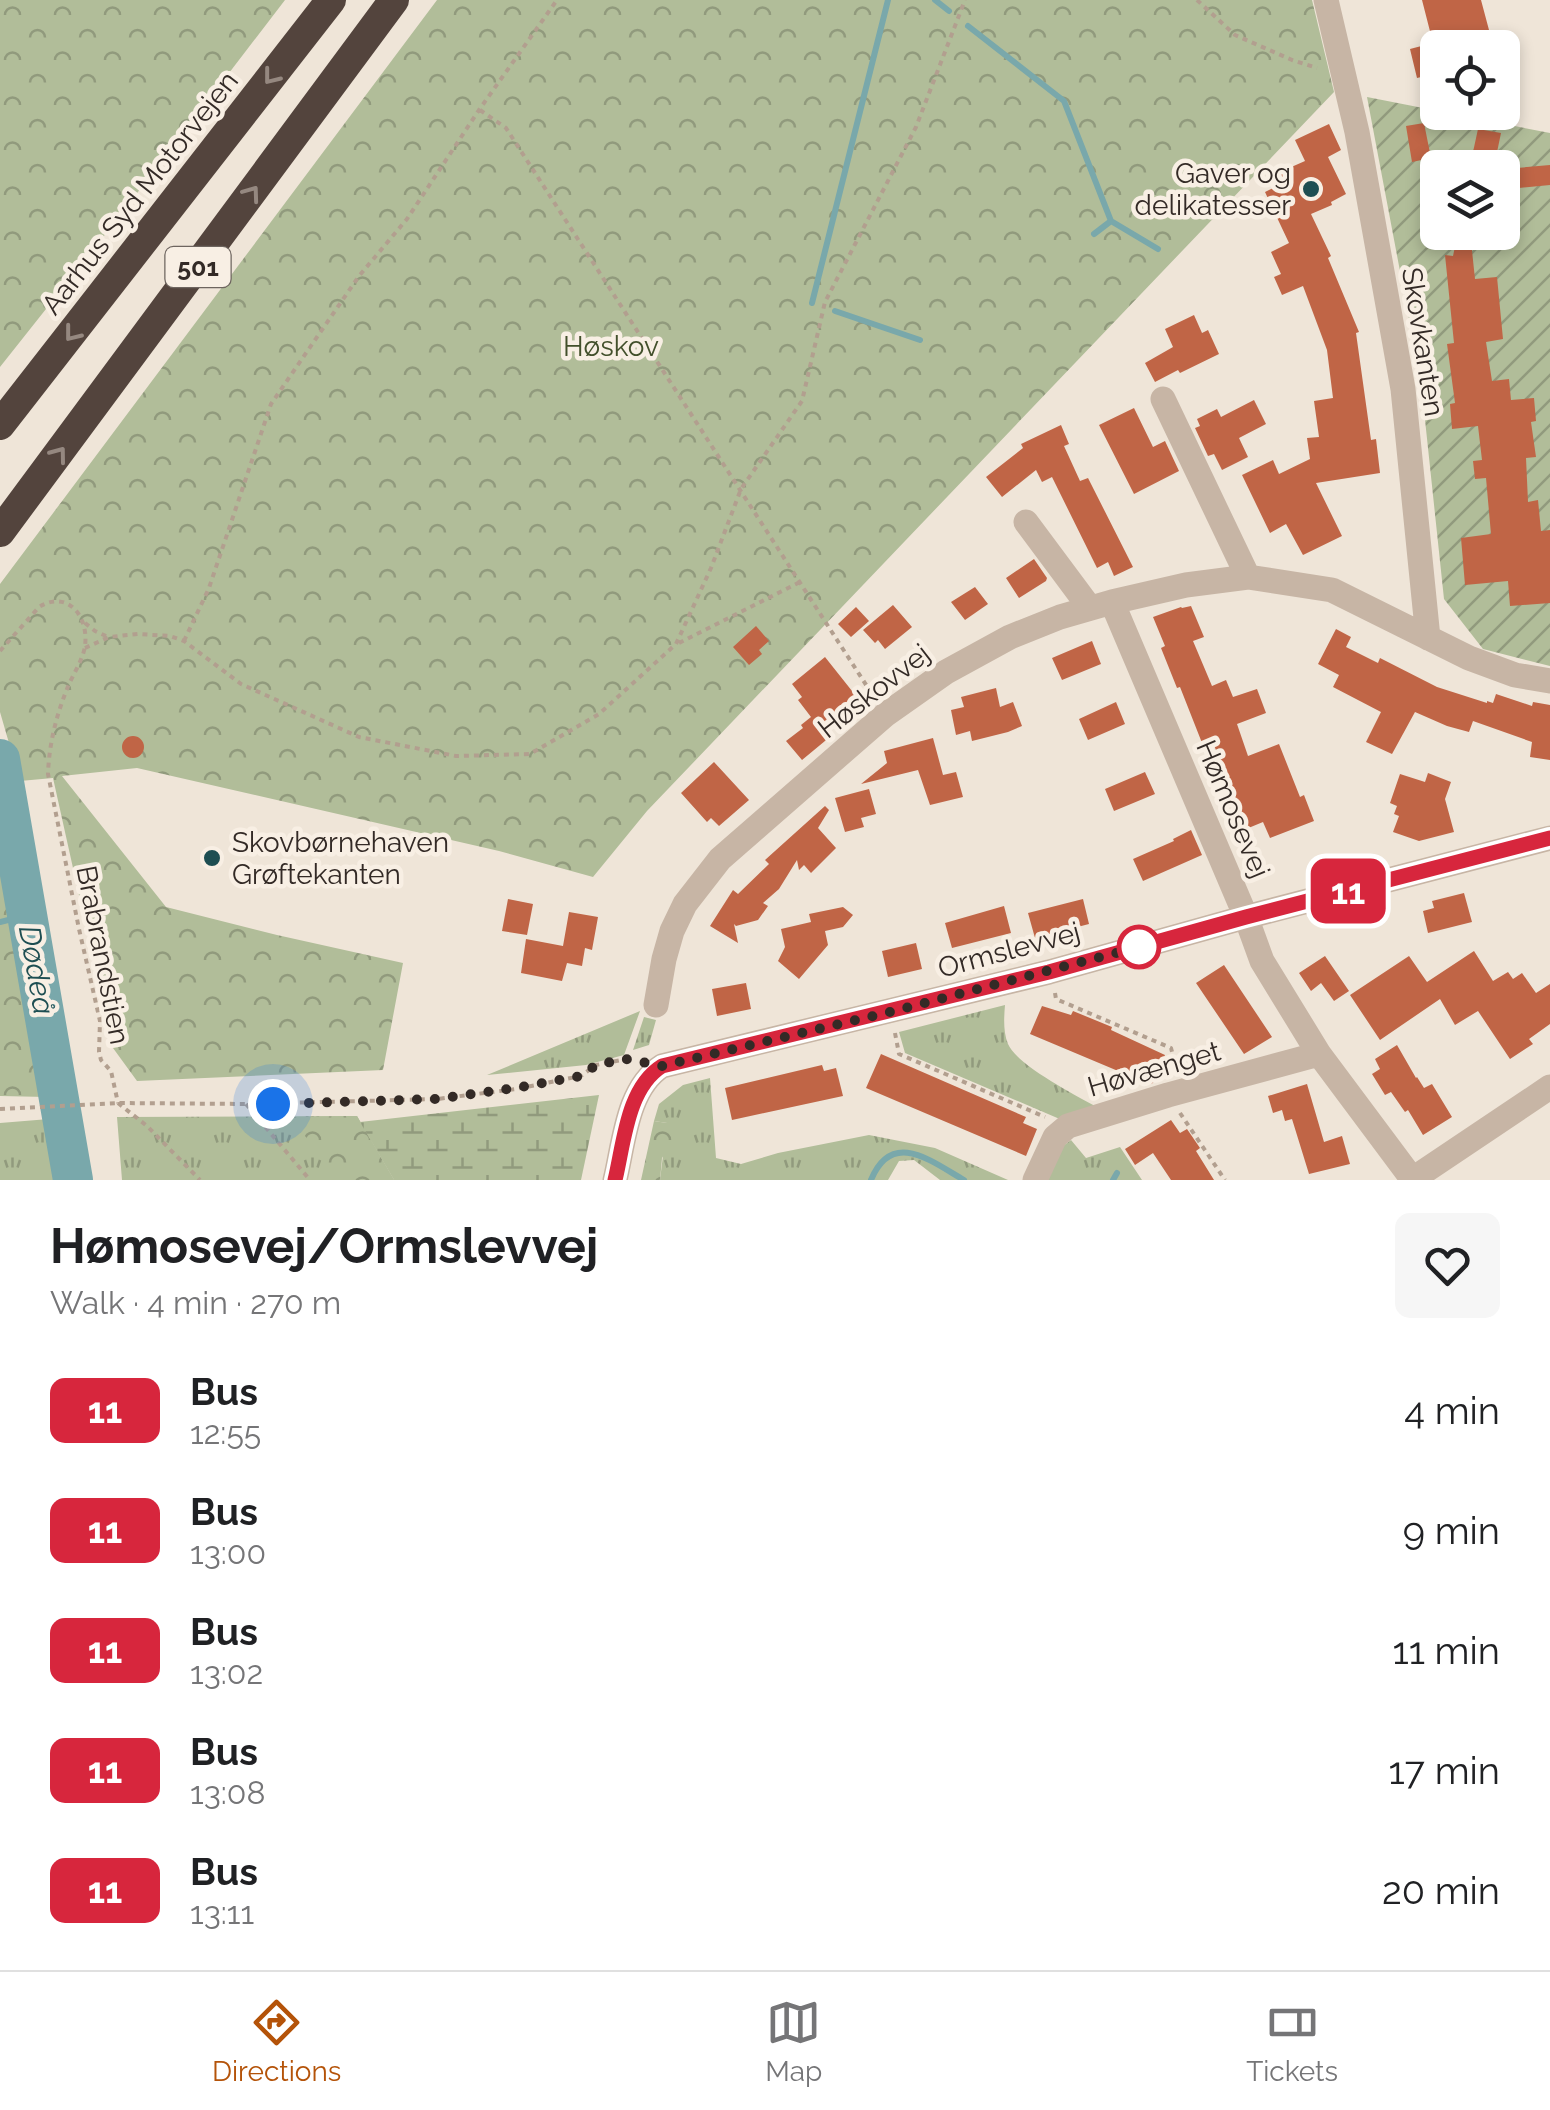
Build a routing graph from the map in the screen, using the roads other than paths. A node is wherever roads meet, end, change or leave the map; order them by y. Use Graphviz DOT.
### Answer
graph roads {
  1 [pos="331,0"];
  2 [pos="394,0"];
  3 [pos="1326,0"];
  4 [pos="1163,399"];
  5 [pos="0,426"];
  6 [pos="1026,522"];
  7 [pos="0,532"];
  8 [pos="1248,577"];
  9 [pos="1101,605"];
  10 [pos="1428,638"];
  11 [pos="1550,681"];
  12 [pos="1550,838"];
  13 [pos="1246,917"];
  14 [pos="656,1005"];
  15 [pos="1320,1054"];
  16 [pos="1550,1087"];
  17 [pos="615,1180"];
  18 [pos="1035,1180"];
  19 [pos="1413,1180"];
  1 -- 5 [label="highway, Aarhus Syd Motorvejen / 501, one-way"];
  7 -- 2 [label="highway, 501, one-way"];
  3 -- 10 [label="street, Skovkanten"];
  4 -- 8 [label="street"];
  6 -- 9 [label="street, Hømosevej"];
  8 -- 9 [label="street, Høskovvej"];
  8 -- 10 [label="street, Høskovvej"];
  9 -- 13 [label="street, Hømosevej"];
  9 -- 14 [label="street, Høskovvej"];
  10 -- 11 [label="street, Høskovvej"];
  12 -- 13 [label="street, Ormslevvej"];
  13 -- 15 [label="street, Hømosevej"];
  13 -- 17 [label="street, Ormslevvej"];
  15 -- 18 [label="street, Høvænget"];
  15 -- 19 [label="street, Hømosevej"];
  16 -- 19 [label="street"];
}
